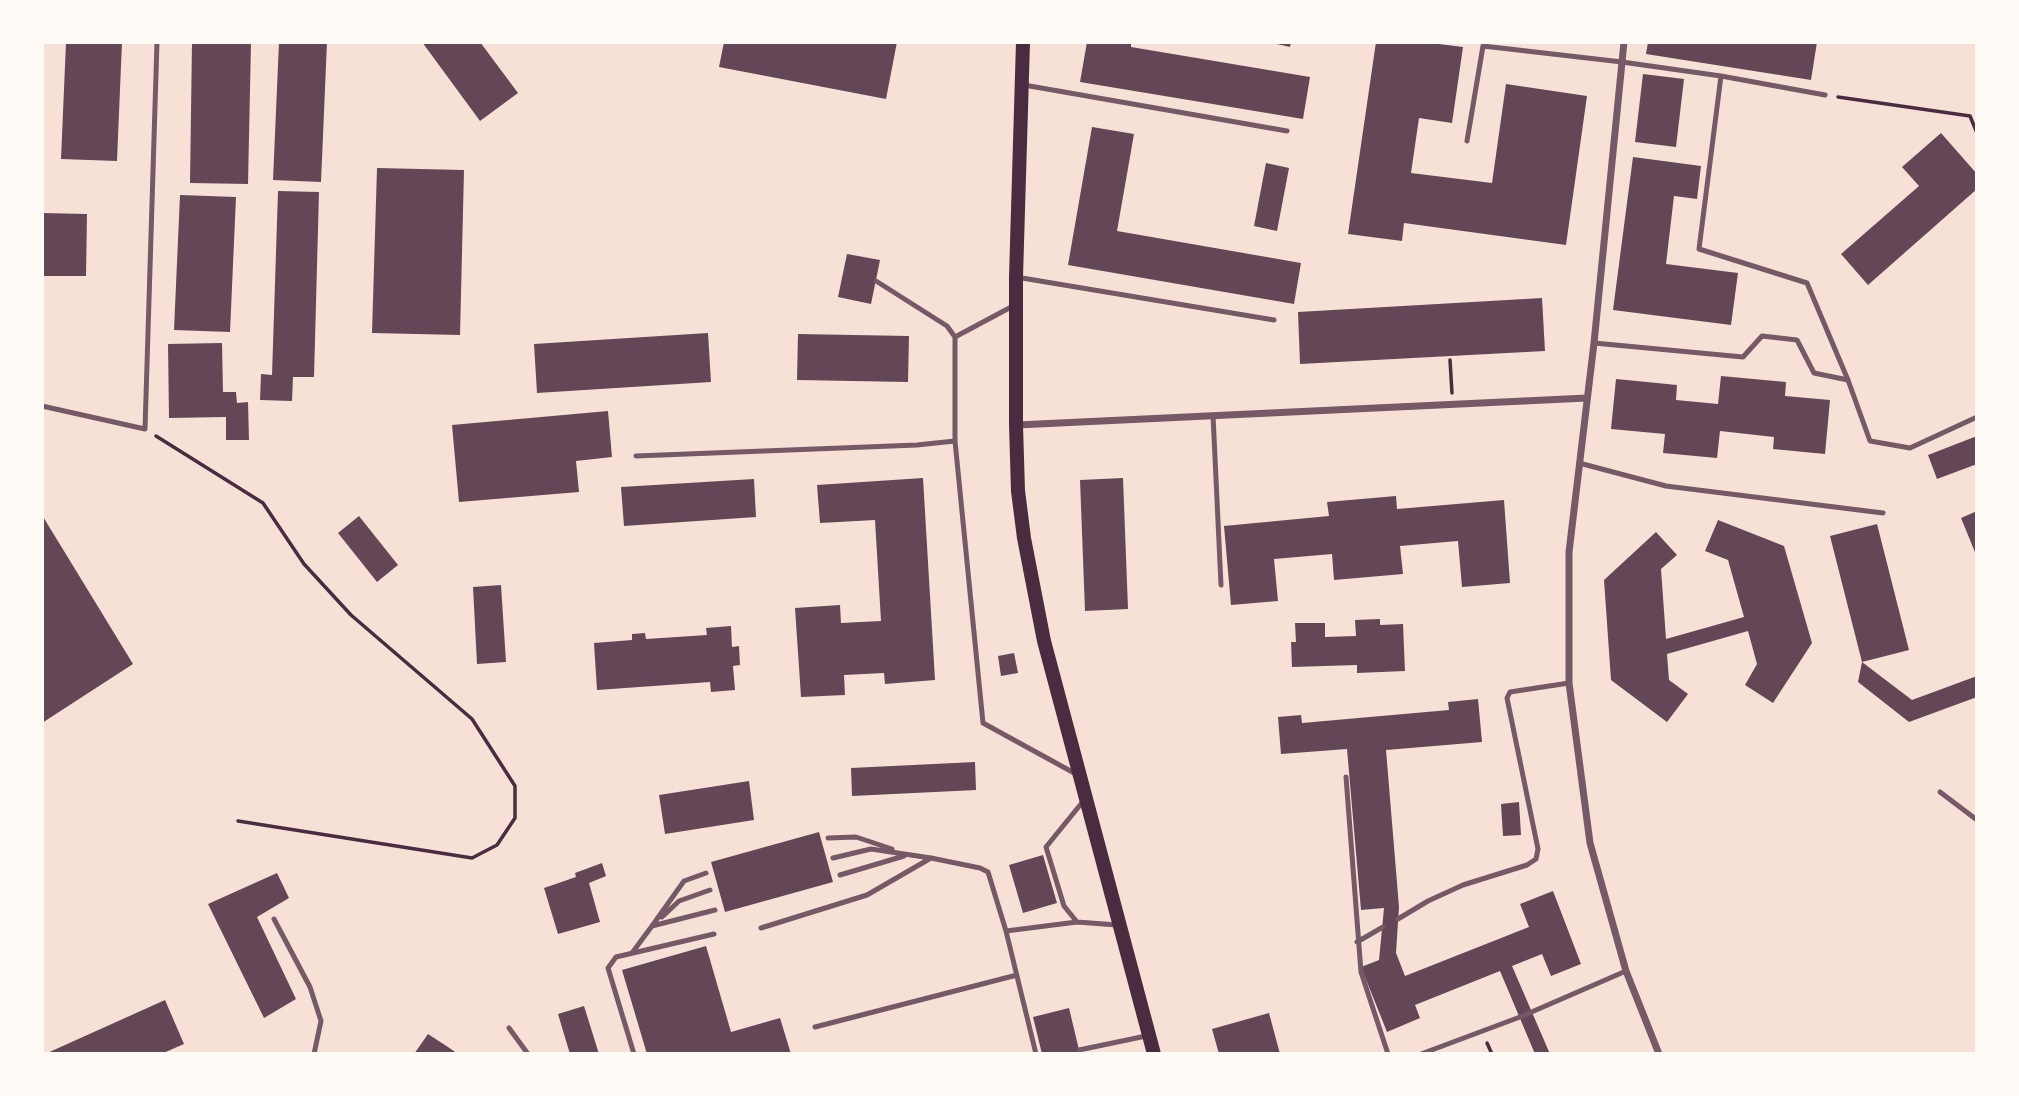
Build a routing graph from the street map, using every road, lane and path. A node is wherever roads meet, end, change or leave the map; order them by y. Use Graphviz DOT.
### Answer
graph roads {
  1 [pos="157,42"];
  2 [pos="1023,42"];
  3 [pos="1625,42"];
  4 [pos="1622,62"];
  5 [pos="1721,76"];
  6 [pos="1021,84"];
  7 [pos="1825,95"];
  8 [pos="1287,131"];
  9 [pos="1977,133"];
  10 [pos="1467,141"];
  11 [pos="1016,277"];
  12 [pos="876,281"];
  13 [pos="1016,305"];
  14 [pos="1274,320"];
  15 [pos="954,337"];
  16 [pos="1594,343"];
  17 [pos="1450,360"];
  18 [pos="1849,380"];
  19 [pos="1587,398"];
  20 [pos="1453,405"];
  21 [pos="42,406"];
  22 [pos="1213,415"];
  23 [pos="1977,417"];
  24 [pos="1016,425"];
  25 [pos="145,429"];
  26 [pos="956,441"];
  27 [pos="636,456"];
  28 [pos="1579,463"];
  29 [pos="1883,513"];
  30 [pos="1220,586"];
  31 [pos="1569,683"];
  32 [pos="1080,776"];
  33 [pos="1346,777"];
  34 [pos="1940,792"];
  35 [pos="1086,798"];
  36 [pos="1977,820"];
  37 [pos="238,821"];
  38 [pos="828,838"];
  39 [pos="908,854"];
  40 [pos="833,858"];
  41 [pos="931,858"];
  42 [pos="706,873"];
  43 [pos="840,875"];
  44 [pos="710,891"];
  45 [pos="715,911"];
  46 [pos="274,919"];
  47 [pos="1398,919"];
  48 [pos="1077,922"];
  49 [pos="1119,925"];
  50 [pos="652,926"];
  51 [pos="1383,927"];
  52 [pos="761,928"];
  53 [pos="1006,931"];
  54 [pos="714,934"];
  55 [pos="1357,942"];
  56 [pos="632,953"];
  57 [pos="1626,971"];
  58 [pos="1017,975"];
  59 [pos="815,1027"];
  60 [pos="509,1028"];
  61 [pos="1149,1035"];
  62 [pos="1079,1050"];
  63 [pos="314,1054"];
  64 [pos="528,1054"];
  65 [pos="634,1054"];
  66 [pos="1036,1054"];
  67 [pos="1154,1054"];
  68 [pos="1388,1054"];
  69 [pos="1421,1054"];
  70 [pos="1659,1054"];
  1 -- 25 [label="lane"];
  2 -- 6 [label="main road"];
  3 -- 4 [label="street"];
  4 -- 5 [label="lane"];
  4 -- 10 [label="lane"];
  4 -- 16 [label="street"];
  5 -- 7 [label="lane"];
  5 -- 18 [label="lane"];
  6 -- 8 [label="lane"];
  6 -- 11 [label="main road"];
  7 -- 9 [label="path"];
  11 -- 13 [label="main road"];
  11 -- 14 [label="lane"];
  12 -- 15 [label="lane"];
  13 -- 15 [label="lane"];
  13 -- 24 [label="main road"];
  15 -- 26 [label="lane"];
  16 -- 18 [label="lane"];
  16 -- 19 [label="street"];
  17 -- 20 [label="path"];
  18 -- 23 [label="lane"];
  19 -- 20 [label="street"];
  19 -- 28 [label="street"];
  20 -- 22 [label="street"];
  21 -- 25 [label="lane"];
  22 -- 24 [label="street"];
  22 -- 30 [label="lane"];
  24 -- 32 [label="main road"];
  25 -- 37 [label="path"];
  26 -- 27 [label="lane"];
  26 -- 32 [label="lane"];
  28 -- 29 [label="lane"];
  28 -- 31 [label="street"];
  31 -- 47 [label="lane"];
  31 -- 57 [label="street"];
  32 -- 35 [label="main road"];
  33 -- 55 [label="lane"];
  34 -- 36 [label="lane"];
  35 -- 48 [label="lane"];
  35 -- 49 [label="main road"];
  38 -- 39 [label="lane"];
  39 -- 40 [label="lane"];
  39 -- 41 [label="lane"];
  39 -- 43 [label="lane"];
  41 -- 52 [label="lane"];
  41 -- 53 [label="lane"];
  42 -- 50 [label="lane"];
  44 -- 50 [label="lane"];
  45 -- 50 [label="lane"];
  46 -- 63 [label="lane"];
  48 -- 49 [label="lane"];
  48 -- 53 [label="lane"];
  49 -- 61 [label="main road"];
  50 -- 56 [label="lane"];
  51 -- 55 [label="lane"];
  53 -- 58 [label="lane"];
  54 -- 56 [label="lane"];
  55 -- 68 [label="lane"];
  56 -- 65 [label="lane"];
  57 -- 69 [label="lane"];
  57 -- 70 [label="street"];
  58 -- 59 [label="lane"];
  58 -- 66 [label="lane"];
  60 -- 64 [label="lane"];
  61 -- 62 [label="lane"];
  61 -- 67 [label="main road"];
}
